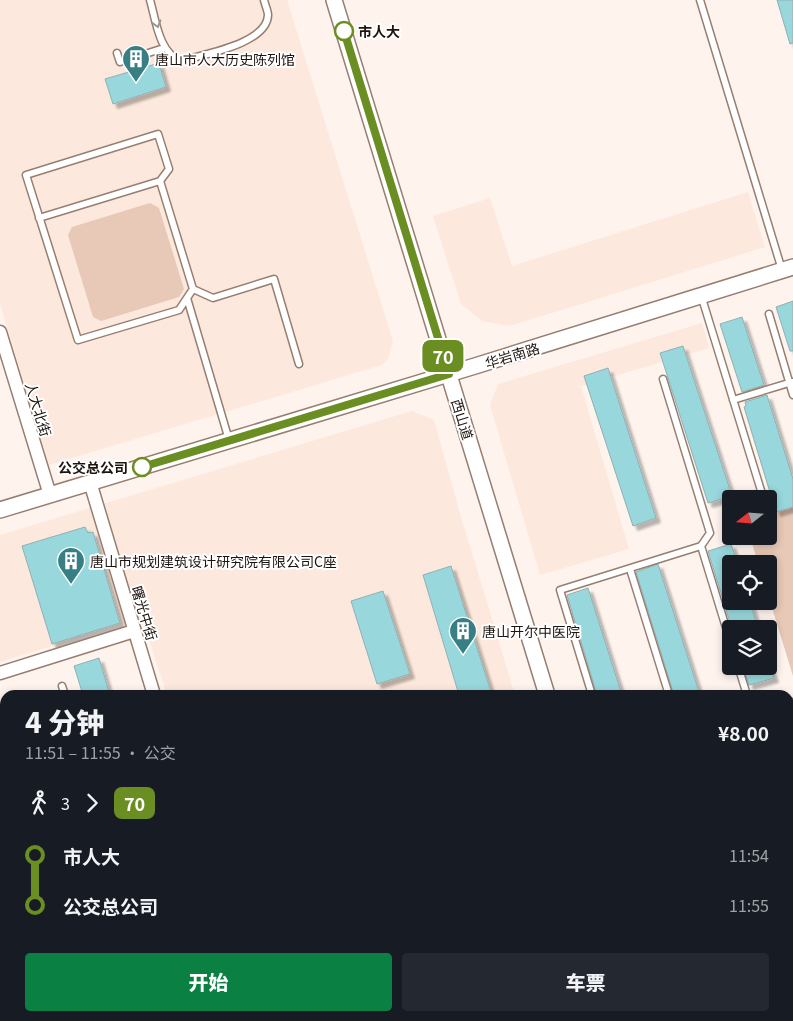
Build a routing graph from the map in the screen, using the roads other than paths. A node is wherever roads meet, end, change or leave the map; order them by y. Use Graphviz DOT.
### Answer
graph roads {
  1 [pos="150,0"];
  2 [pos="264,0"];
  3 [pos="334,0"];
  4 [pos="700,0"];
  5 [pos="164,48"];
  6 [pos="117,53"];
  7 [pos="160,181"];
  8 [pos="39,218"];
  9 [pos="788,268"];
  10 [pos="193,289"];
  11 [pos="701,295"];
  12 [pos="187,298"];
  13 [pos="769,314"];
  14 [pos="0,332"];
  15 [pos="300,364"];
  16 [pos="449,374"];
  17 [pos="663,379"];
  18 [pos="791,382"];
  19 [pos="793,395"];
  20 [pos="733,400"];
  21 [pos="230,441"];
  22 [pos="90,482"];
  23 [pos="761,490"];
  24 [pos="50,495"];
  25 [pos="0,510"];
  26 [pos="702,546"];
  27 [pos="630,569"];
  28 [pos="724,620"];
  29 [pos="134,631"];
  30 [pos="0,673"];
  31 [pos="741,675"];
  32 [pos="62,686"];
  33 [pos="63,690"];
  34 [pos="152,690"];
  35 [pos="545,690"];
  36 [pos="590,690"];
  37 [pos="667,690"];
  38 [pos="745,690"];
  1 -- 5 [label="lane, one-way"];
  2 -- 5 [label="lane"];
  3 -- 16 [label="street, 西山道"];
  4 -- 9 [label="lane"];
  5 -- 6 [label="lane"];
  7 -- 8 [label="lane"];
  7 -- 8 [label="lane"];
  7 -- 10 [label="lane"];
  8 -- 12 [label="lane"];
  9 -- 11 [label="street, 华岩南路"];
  10 -- 12 [label="lane"];
  10 -- 15 [label="lane"];
  11 -- 16 [label="street, 华岩南路"];
  11 -- 20 [label="lane"];
  12 -- 21 [label="lane"];
  13 -- 18 [label="lane"];
  14 -- 24 [label="street, 人大北街"];
  16 -- 21 [label="street, 华岩南路"];
  16 -- 35 [label="street, 西山道"];
  17 -- 26 [label="lane"];
  18 -- 19 [label="lane"];
  18 -- 20 [label="lane"];
  20 -- 23 [label="lane"];
  21 -- 22 [label="street, 华岩南路"];
  22 -- 24 [label="street, 华岩南路"];
  22 -- 29 [label="street, 曙光中街"];
  24 -- 25 [label="street, 华岩南路"];
  26 -- 27 [label="lane"];
  26 -- 28 [label="lane"];
  27 -- 36 [label="lane"];
  27 -- 37 [label="lane"];
  29 -- 30 [label="street"];
  29 -- 34 [label="street, 曙光中街"];
  31 -- 38 [label="lane"];
  32 -- 33 [label="lane"];
}
